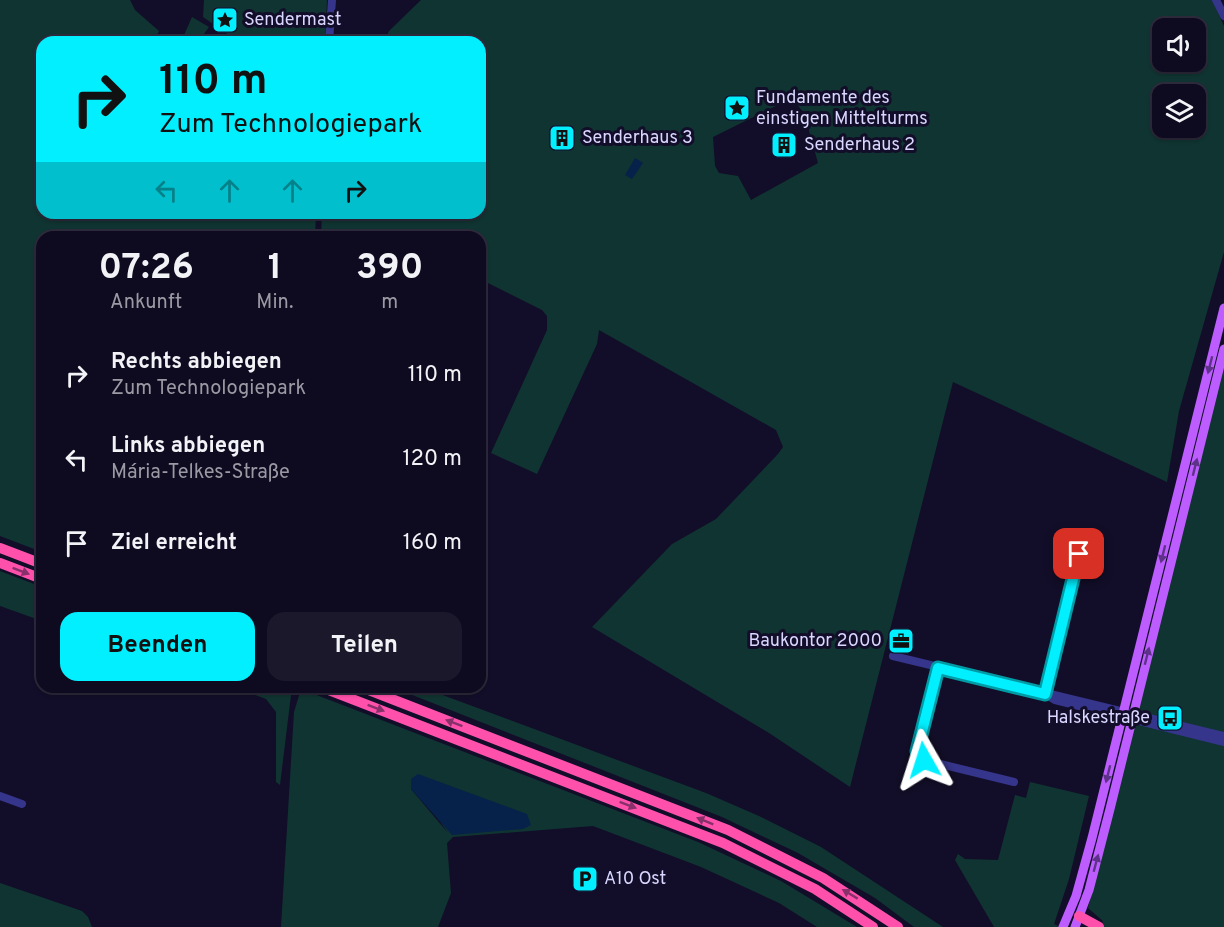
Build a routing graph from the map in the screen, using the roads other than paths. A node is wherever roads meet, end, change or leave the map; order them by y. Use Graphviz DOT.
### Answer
graph roads {
  1 [pos="332,0"];
  2 [pos="1216,0"];
  3 [pos="1224,16"];
  4 [pos="329,36"];
  5 [pos="1224,308"];
  6 [pos="1224,349"];
  7 [pos="0,548"];
  8 [pos="1079,554"];
  9 [pos="36,562"];
  10 [pos="0,563"];
  11 [pos="36,577"];
  12 [pos="893,656"];
  13 [pos="938,668"];
  14 [pos="336,693"];
  15 [pos="376,693"];
  16 [pos="1045,694"];
  17 [pos="1128,715"];
  18 [pos="1224,735"];
  19 [pos="1224,742"];
  20 [pos="1014,782"];
  21 [pos="0,796"];
  22 [pos="22,804"];
  23 [pos="1074,918"];
  24 [pos="873,927"];
  25 [pos="898,927"];
  26 [pos="1063,927"];
  27 [pos="1099,927"];
  1 -- 4 [label="street"];
  2 -- 3 [label="street"];
  5 -- 17 [label="main road, one-way"];
  17 -- 6 [label="main road, one-way"];
  7 -- 9 [label="highway"];
  8 -- 16 [label="street"];
  10 -- 11 [label="highway, one-way"];
  12 -- 13 [label="street"];
  13 -- 16 [label="street"];
  13 -- 20 [label="street"];
  14 -- 24 [label="highway, one-way"];
  25 -- 15 [label="highway, one-way"];
  16 -- 17 [label="street"];
  17 -- 18 [label="street"];
  17 -- 19 [label="street"];
  17 -- 23 [label="main road"];
  21 -- 22 [label="street"];
  23 -- 26 [label="main road"];
  23 -- 27 [label="highway"];
}
